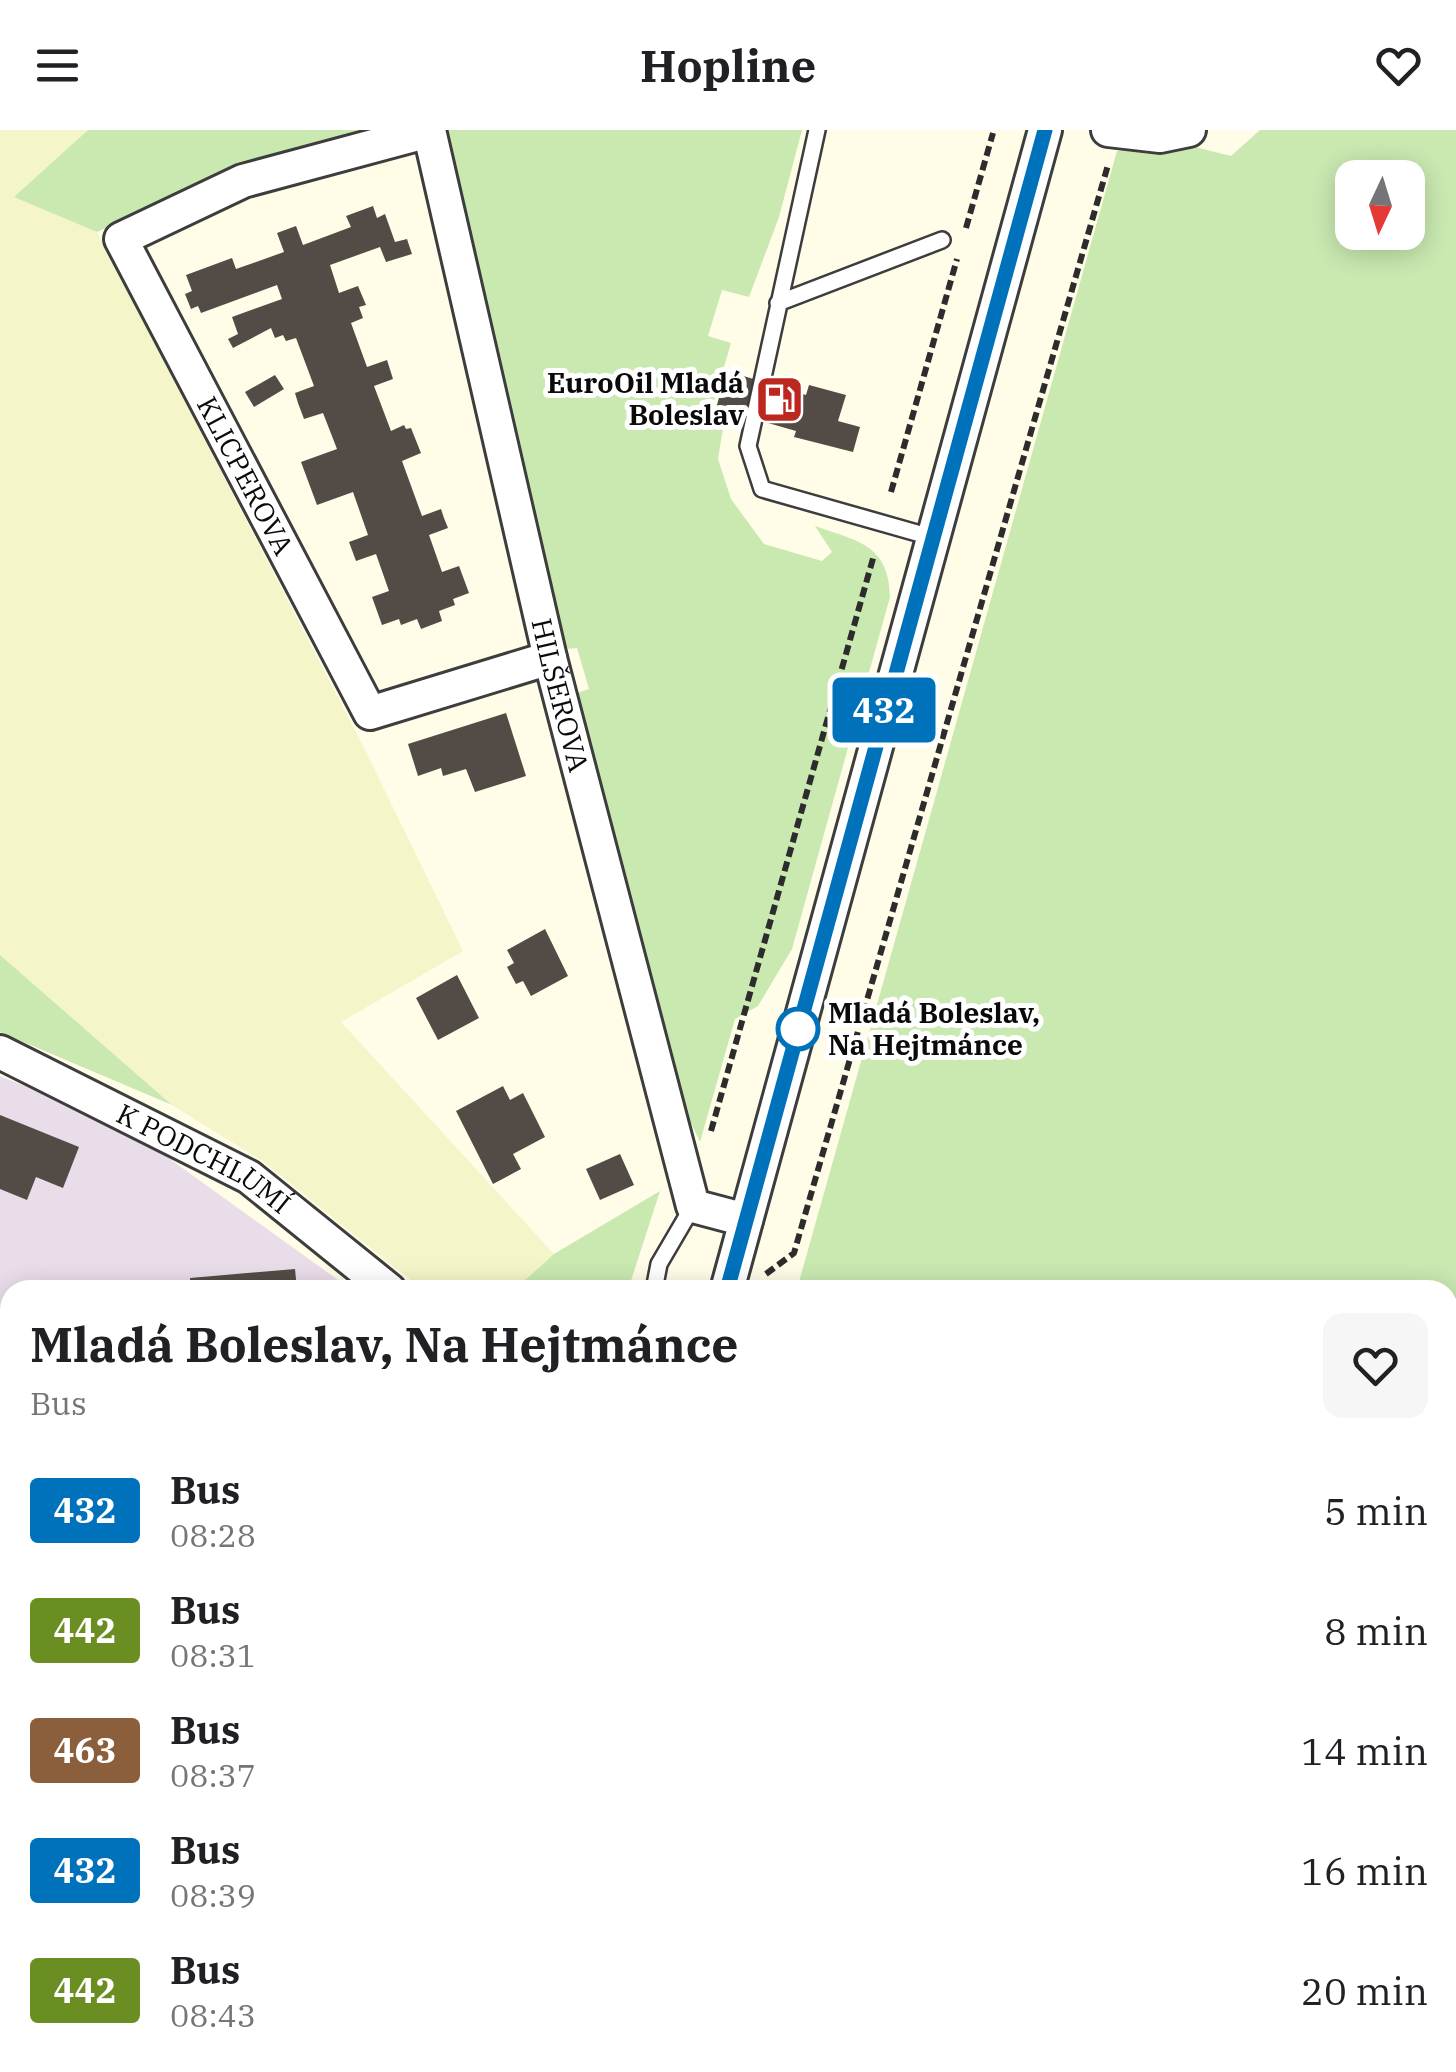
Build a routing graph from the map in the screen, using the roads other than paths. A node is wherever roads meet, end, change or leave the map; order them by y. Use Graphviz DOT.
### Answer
graph roads {
  1 [pos="429,130"];
  2 [pos="817,130"];
  3 [pos="1045,130"];
  4 [pos="1188,130"];
  5 [pos="1112,132"];
  6 [pos="942,240"];
  7 [pos="778,303"];
  8 [pos="931,537"];
  9 [pos="550,658"];
  10 [pos="0,1052"];
  11 [pos="693,1206"];
  12 [pos="746,1220"];
  13 [pos="377,1280"];
  14 [pos="656,1280"];
  15 [pos="742,1280"];
  1 -- 9 [label="street, HILŠEROVA"];
  1 -- 9 [label="street, KLICPEROVA"];
  2 -- 7 [label="lane"];
  3 -- 8 [label="street"];
  4 -- 5 [label="street"];
  6 -- 7 [label="lane"];
  7 -- 8 [label="lane"];
  8 -- 12 [label="street"];
  9 -- 11 [label="street, HILŠEROVA"];
  10 -- 13 [label="street, K PODCHLUMÍ"];
  11 -- 12 [label="street"];
  11 -- 14 [label="lane"];
  12 -- 15 [label="street"];
}
